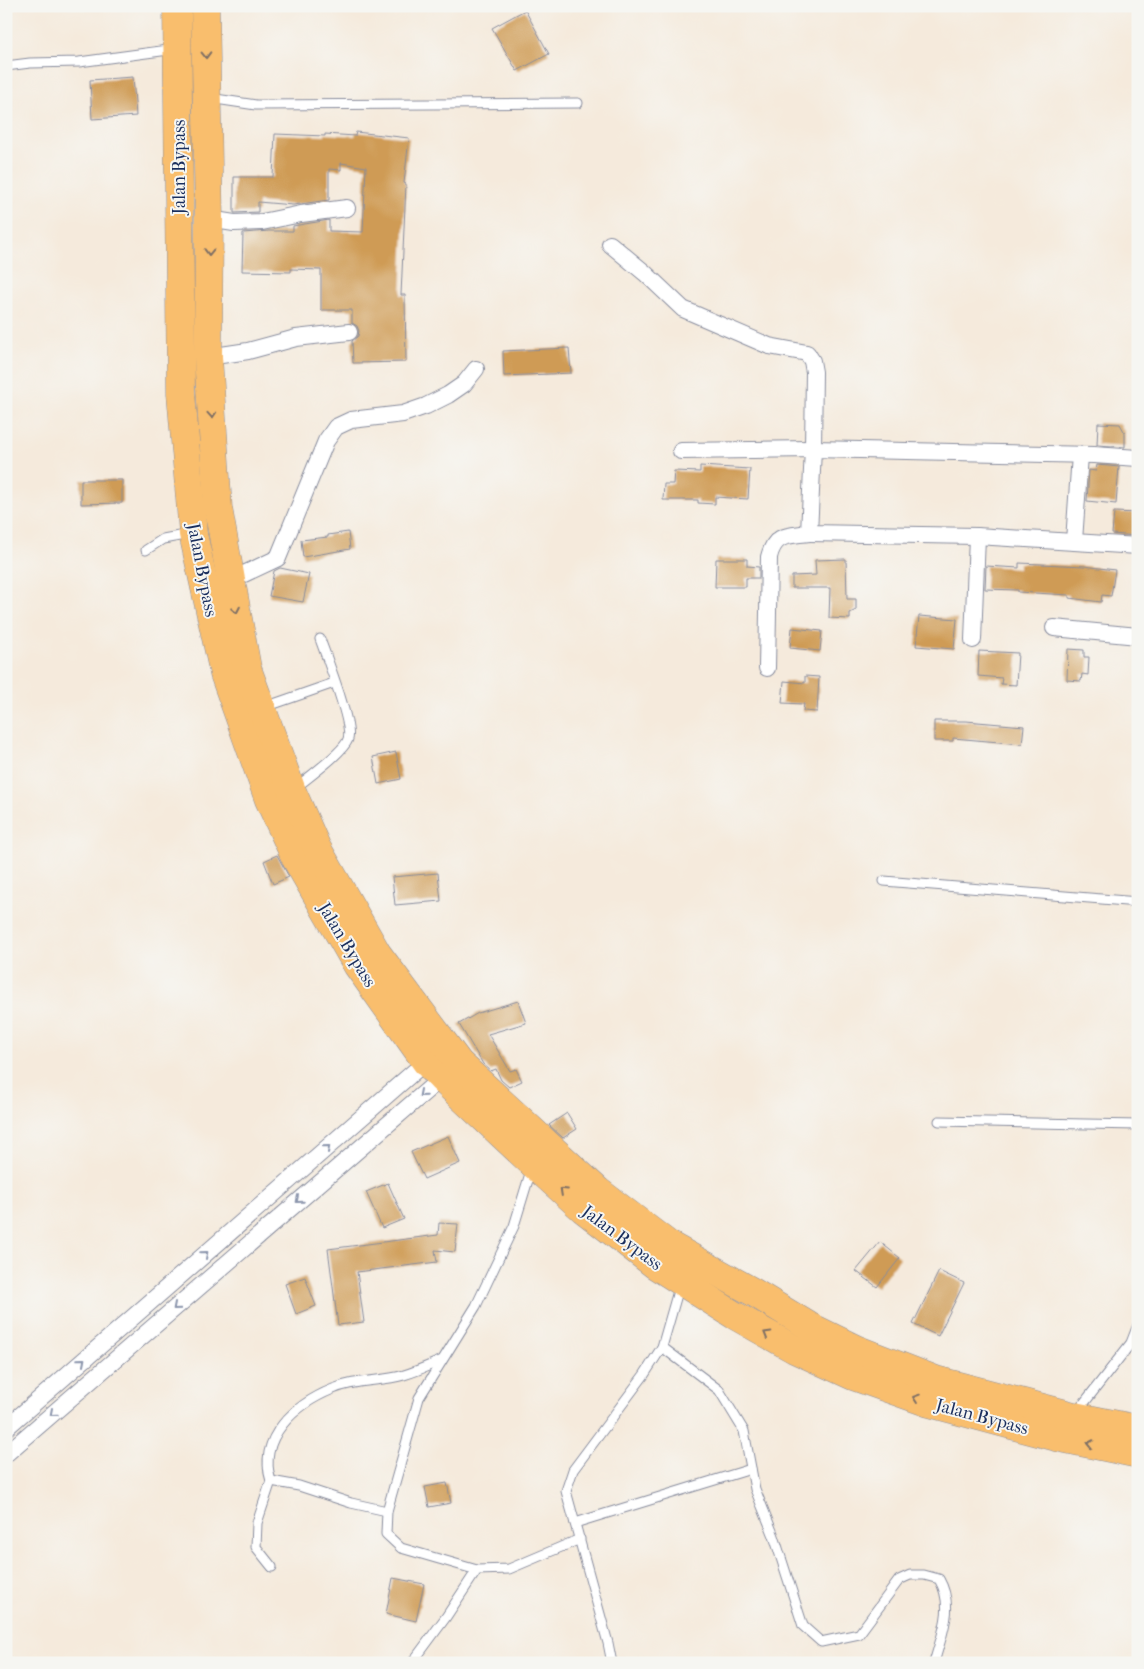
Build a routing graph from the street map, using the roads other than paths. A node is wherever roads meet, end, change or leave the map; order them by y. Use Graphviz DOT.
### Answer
graph roads {
  1 [pos="177,6"];
  2 [pos="205,6"];
  3 [pos="178,48"];
  4 [pos="6,66"];
  5 [pos="207,97"];
  6 [pos="578,104"];
  7 [pos="347,208"];
  8 [pos="210,219"];
  9 [pos="610,244"];
  10 [pos="348,332"];
  11 [pos="208,357"];
  12 [pos="476,369"];
  13 [pos="813,449"];
  14 [pos="681,451"];
  15 [pos="1080,455"];
  16 [pos="1138,458"];
  17 [pos="809,533"];
  18 [pos="193,534"];
  19 [pos="977,536"];
  20 [pos="1074,541"];
  21 [pos="1138,546"];
  22 [pos="146,550"];
  23 [pos="231,580"];
  24 [pos="1054,628"];
  25 [pos="1138,636"];
  26 [pos="320,638"];
  27 [pos="973,640"];
  28 [pos="766,668"];
  29 [pos="334,683"];
  30 [pos="262,708"];
  31 [pos="292,791"];
  32 [pos="884,881"];
  33 [pos="1138,902"];
  34 [pos="443,1061"];
  35 [pos="939,1121"];
  36 [pos="1138,1126"];
  37 [pos="533,1164"];
  38 [pos="680,1281"];
  39 [pos="1138,1325"];
  40 [pos="662,1347"];
  41 [pos="440,1361"];
  42 [pos="1074,1416"];
  43 [pos="6,1428"];
  44 [pos="1138,1429"];
  45 [pos="6,1454"];
  46 [pos="1138,1454"];
  47 [pos="751,1468"];
  48 [pos="271,1481"];
  49 [pos="387,1511"];
  50 [pos="575,1523"];
  51 [pos="580,1540"];
  52 [pos="272,1567"];
  53 [pos="477,1570"];
  54 [pos="412,1663"];
  55 [pos="612,1663"];
  56 [pos="934,1663"];
  1 -- 3 [label="highway, Jalan Bypass"];
  2 -- 5 [label="highway, Jalan Bypass, one-way"];
  3 -- 4 [label="lane"];
  3 -- 18 [label="highway, Jalan Bypass"];
  5 -- 6 [label="lane"];
  5 -- 8 [label="highway, Jalan Bypass"];
  7 -- 8 [label="street"];
  8 -- 11 [label="highway, Jalan Bypass, one-way"];
  9 -- 13 [label="street"];
  10 -- 11 [label="street"];
  11 -- 23 [label="highway, Jalan Bypass, one-way"];
  12 -- 23 [label="street"];
  13 -- 14 [label="street"];
  13 -- 15 [label="street"];
  13 -- 17 [label="street"];
  15 -- 16 [label="street"];
  15 -- 20 [label="street"];
  17 -- 19 [label="street"];
  17 -- 28 [label="street"];
  18 -- 22 [label="lane"];
  18 -- 34 [label="highway, Jalan Bypass"];
  19 -- 20 [label="street"];
  19 -- 27 [label="street"];
  20 -- 21 [label="street"];
  23 -- 30 [label="highway, Jalan Bypass, one-way"];
  24 -- 25 [label="street"];
  26 -- 29 [label="lane"];
  29 -- 30 [label="lane"];
  29 -- 31 [label="lane"];
  30 -- 31 [label="highway, Jalan Bypass"];
  31 -- 34 [label="highway, Jalan Bypass"];
  32 -- 33 [label="lane"];
  34 -- 37 [label="highway, Jalan Bypass"];
  34 -- 42 [label="highway, Jalan Bypass"];
  43 -- 34 [label="street, one-way"];
  34 -- 45 [label="street, one-way"];
  35 -- 36 [label="lane"];
  38 -- 37 [label="highway, Jalan Bypass, one-way"];
  37 -- 41 [label="lane"];
  38 -- 40 [label="lane"];
  46 -- 38 [label="highway, Jalan Bypass, one-way"];
  39 -- 42 [label="lane"];
  40 -- 47 [label="lane"];
  40 -- 50 [label="lane"];
  41 -- 48 [label="lane"];
  41 -- 49 [label="lane"];
  42 -- 44 [label="highway, Jalan Bypass"];
  47 -- 50 [label="lane"];
  47 -- 56 [label="lane"];
  48 -- 49 [label="lane"];
  48 -- 52 [label="lane"];
  49 -- 53 [label="lane"];
  50 -- 51 [label="lane"];
  51 -- 53 [label="lane"];
  51 -- 55 [label="lane"];
  53 -- 54 [label="lane"];
}
